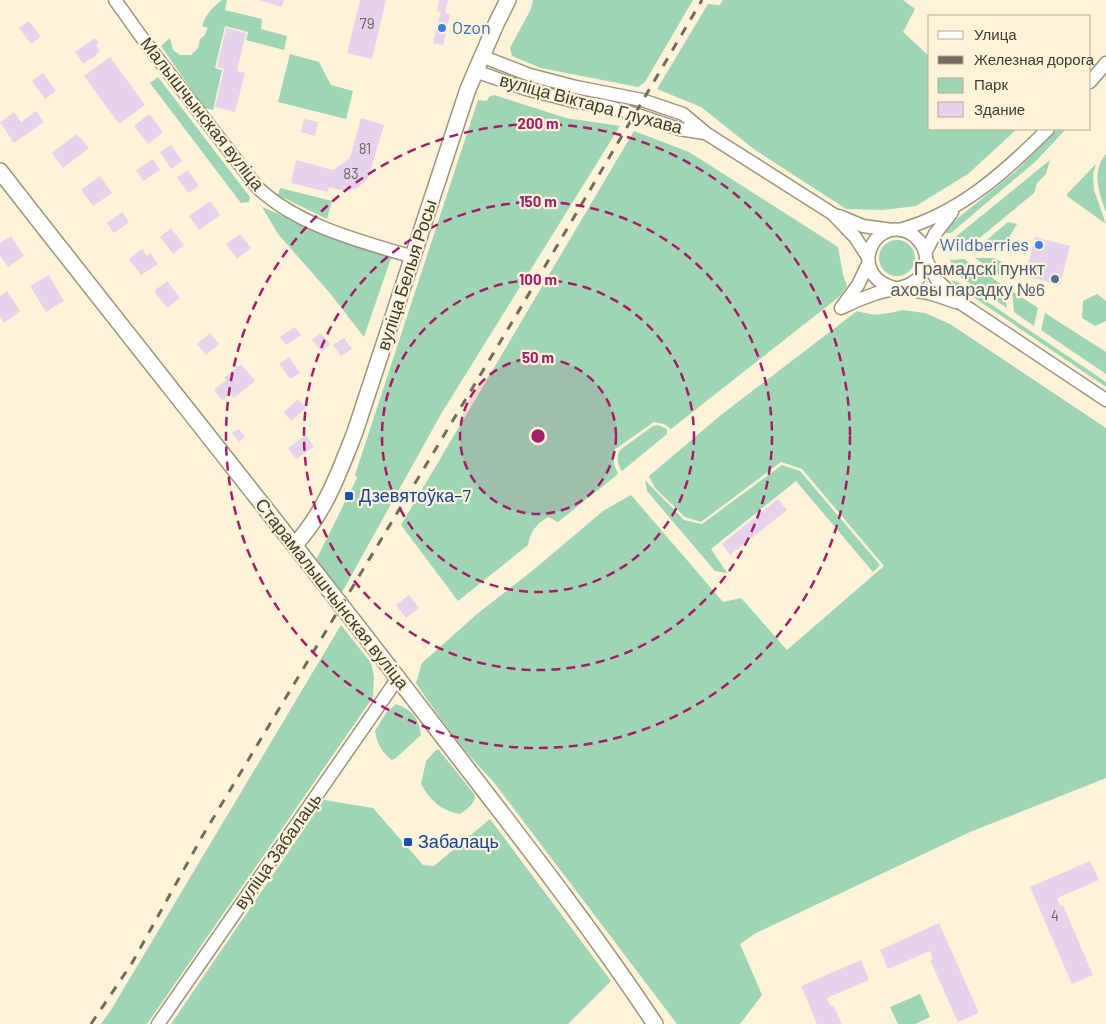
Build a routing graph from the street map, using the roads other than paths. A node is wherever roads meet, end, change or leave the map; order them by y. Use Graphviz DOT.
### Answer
graph roads {
  1 [pos="115,0"];
  2 [pos="508,0"];
  3 [pos="482,56"];
  4 [pos="1106,63"];
  5 [pos="475,71"];
  6 [pos="1091,81"];
  7 [pos="1047,130"];
  8 [pos="707,134"];
  9 [pos="0,171"];
  10 [pos="956,206"];
  11 [pos="833,214"];
  12 [pos="895,230"];
  13 [pos="926,256"];
  14 [pos="413,257"];
  15 [pos="868,261"];
  16 [pos="898,288"];
  17 [pos="962,304"];
  18 [pos="1106,400"];
  19 [pos="295,545"];
  20 [pos="398,678"];
  21 [pos="158,1024"];
  22 [pos="655,1024"];
  1 -- 14 [label="street, Малышчынская вуліца"];
  2 -- 3 [label="main road, вуліца Белыя Росы"];
  3 -- 5 [label="main road, вуліца Белыя Росы"];
  3 -- 8 [label="street, вуліца Віктара Глухава"];
  4 -- 6 [label="street"];
  5 -- 8 [label="street, вуліца Віктара Глухава"];
  5 -- 14 [label="main road, вуліца Белыя Росы"];
  7 -- 10 [label="street"];
  8 -- 11 [label="street, вуліца Віктара Глухава"];
  9 -- 19 [label="main road, Старамалышчынская вуліца"];
  10 -- 12 [label="street"];
  10 -- 13 [label="street"];
  11 -- 12 [label="street, вуліца Віктара Глухава"];
  11 -- 15 [label="street, вуліца Віктара Глухава"];
  12 -- 13 [label="street"];
  12 -- 15 [label="street"];
  13 -- 16 [label="street"];
  13 -- 17 [label="street"];
  14 -- 19 [label="main road, вуліца Белыя Росы"];
  15 -- 16 [label="street"];
  15 -- 16 [label="street"];
  16 -- 17 [label="street"];
  17 -- 18 [label="street"];
  19 -- 20 [label="main road, Старамалышчынская вуліца"];
  20 -- 21 [label="street, вуліца Забалаць"];
  20 -- 22 [label="main road, Старамалышчынская вуліца"];
}
